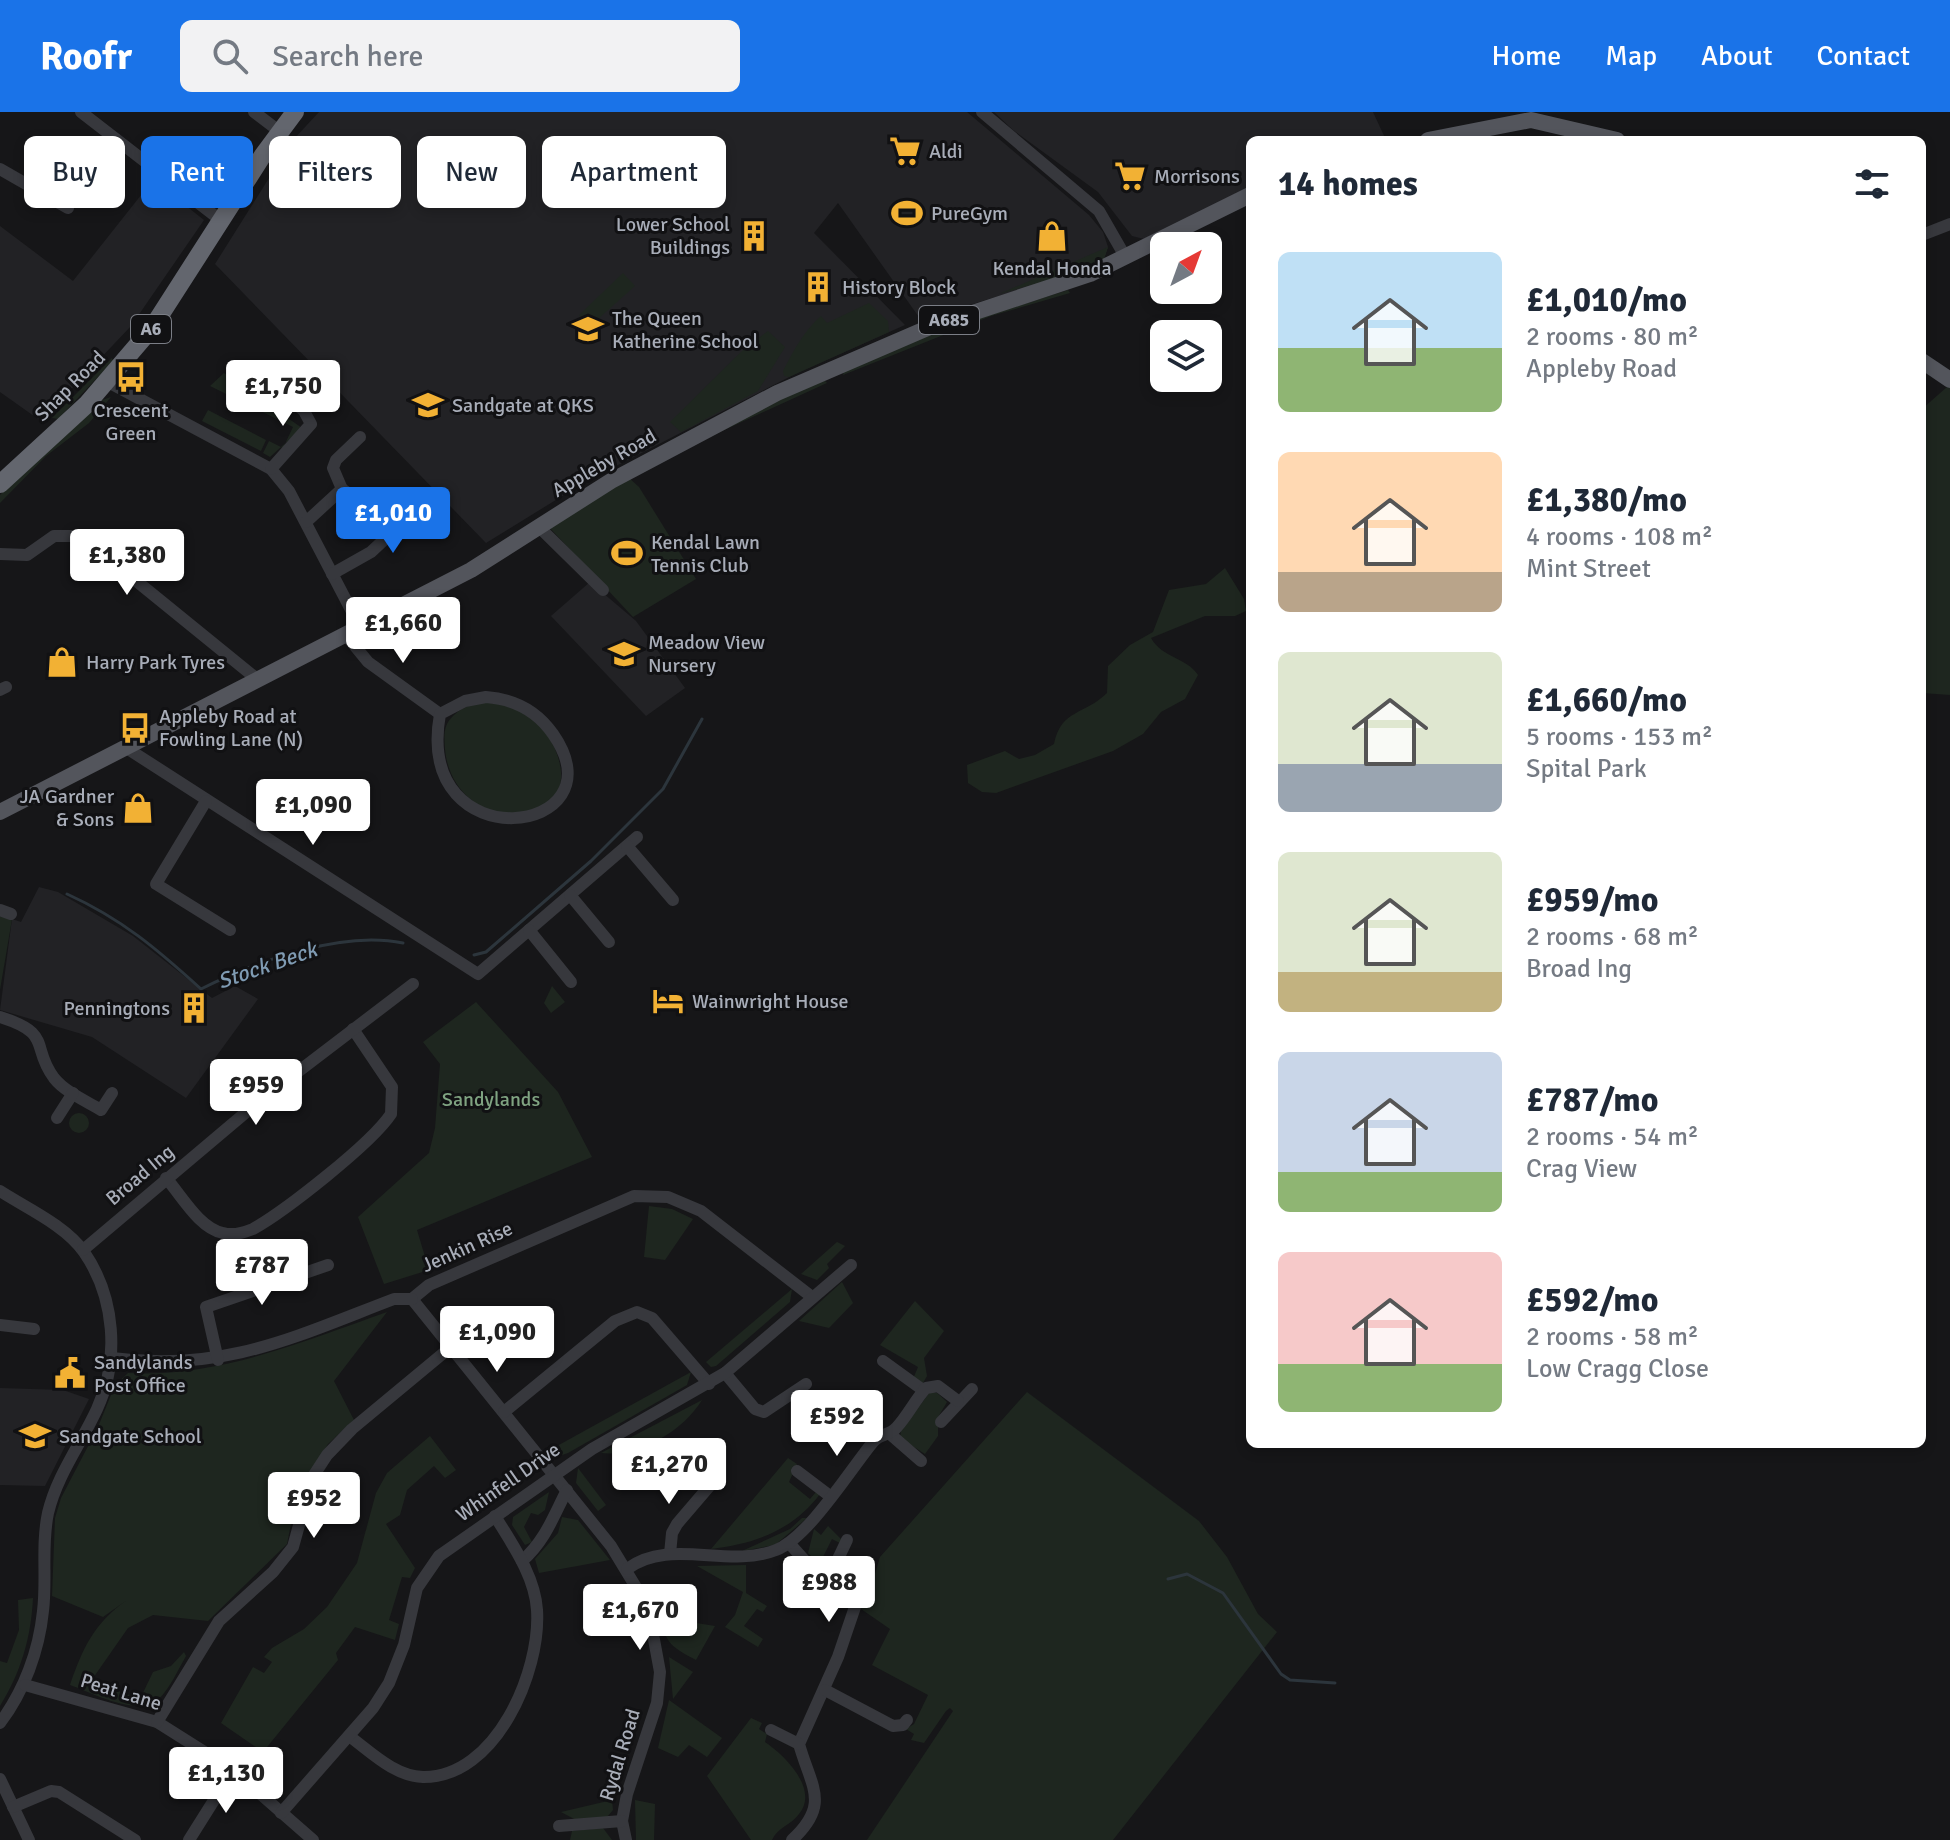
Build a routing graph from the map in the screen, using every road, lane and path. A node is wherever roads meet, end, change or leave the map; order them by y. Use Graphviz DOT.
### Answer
graph roads {
  1 [pos="81,112"];
  2 [pos="254,112"];
  3 [pos="295,112"];
  4 [pos="982,112"];
  5 [pos="279,131"];
  6 [pos="1449,136"];
  7 [pos="1600,136"];
  8 [pos="0,169"];
  9 [pos="24,183"];
  10 [pos="1246,197"];
  11 [pos="223,222"];
  12 [pos="1950,224"];
  13 [pos="1926,233"];
  14 [pos="1126,258"];
  15 [pos="1926,364"];
  16 [pos="1950,380"];
  17 [pos="108,382"];
  18 [pos="278,389"];
  19 [pos="360,437"];
  20 [pos="271,469"];
  21 [pos="0,484"];
  22 [pos="342,489"];
  23 [pos="393,493"];
  24 [pos="429,498"];
  25 [pos="306,522"];
  26 [pos="538,526"];
  27 [pos="0,554"];
  28 [pos="332,574"];
  29 [pos="603,590"];
  30 [pos="352,631"];
  31 [pos="257,679"];
  32 [pos="440,714"];
  33 [pos="128,749"];
  34 [pos="206,801"];
  35 [pos="0,812"];
  36 [pos="570,895"];
  37 [pos="673,900"];
  38 [pos="230,930"];
  39 [pos="529,930"];
  40 [pos="609,942"];
  41 [pos="571,982"];
  42 [pos="413,984"];
  43 [pos="0,1017"];
  44 [pos="353,1029"];
  45 [pos="73,1093"];
  46 [pos="112,1093"];
  47 [pos="57,1118"];
  48 [pos="166,1178"];
  49 [pos="4,1193"];
  50 [pos="0,1209"];
  51 [pos="83,1250"];
  52 [pos="328,1265"];
  53 [pos="851,1265"];
  54 [pos="812,1297"];
  55 [pos="412,1299"];
  56 [pos="0,1325"];
  57 [pos="34,1329"];
  58 [pos="452,1346"];
  59 [pos="112,1358"];
  60 [pos="218,1360"];
  61 [pos="883,1361"];
  62 [pos="725,1373"];
  63 [pos="709,1384"];
  64 [pos="806,1384"];
  65 [pos="972,1389"];
  66 [pos="923,1390"];
  67 [pos="958,1401"];
  68 [pos="504,1412"];
  69 [pos="941,1422"];
  70 [pos="890,1434"];
  71 [pos="921,1461"];
  72 [pos="797,1471"];
  73 [pos="554,1474"];
  74 [pos="718,1476"];
  75 [pos="567,1490"];
  76 [pos="830,1496"];
  77 [pos="495,1516"];
  78 [pos="847,1540"];
  79 [pos="789,1543"];
  80 [pos="670,1554"];
  81 [pos="522,1561"];
  82 [pos="627,1569"];
  83 [pos="828,1580"];
  84 [pos="25,1685"];
  85 [pos="825,1690"];
  86 [pos="907,1720"];
  87 [pos="157,1722"];
  88 [pos="0,1723"];
  89 [pos="893,1726"];
  90 [pos="771,1730"];
  91 [pos="349,1736"];
  92 [pos="886,1740"];
  93 [pos="799,1744"];
  94 [pos="233,1770"];
  95 [pos="0,1779"];
  96 [pos="833,1794"];
  97 [pos="817,1796"];
  98 [pos="13,1807"];
  99 [pos="281,1813"];
  100 [pos="622,1821"];
  101 [pos="559,1826"];
  102 [pos="29,1840"];
  103 [pos="135,1840"];
  104 [pos="189,1840"];
  105 [pos="313,1840"];
  106 [pos="626,1840"];
  107 [pos="792,1840"];
  1 -- 11 [label="street"];
  2 -- 5 [label="street"];
  3 -- 5 [label="highway, Shap Road / A6"];
  4 -- 14 [label="street"];
  5 -- 11 [label="highway, Shap Road / A6"];
  6 -- 7 [label="main road"];
  8 -- 9 [label="street"];
  10 -- 14 [label="main road, Appleby Road / A685"];
  11 -- 17 [label="highway, Shap Road / A6"];
  12 -- 13 [label="street"];
  14 -- 26 [label="main road, Appleby Road / A685"];
  15 -- 16 [label="main road"];
  17 -- 20 [label="street"];
  17 -- 21 [label="highway, Shap Road / A6"];
  18 -- 20 [label="street"];
  19 -- 22 [label="street"];
  20 -- 25 [label="street"];
  22 -- 23 [label="street"];
  22 -- 25 [label="street"];
  24 -- 28 [label="street"];
  25 -- 28 [label="street"];
  26 -- 29 [label="street"];
  26 -- 30 [label="main road, Appleby Road / A685"];
  27 -- 31 [label="street"];
  28 -- 30 [label="street"];
  30 -- 31 [label="main road, Appleby Road / A685"];
  30 -- 32 [label="street"];
  31 -- 33 [label="main road, Appleby Road / A685"];
  32 -- 32 [label="street"];
  33 -- 34 [label="street"];
  33 -- 35 [label="main road, Appleby Road / A685"];
  34 -- 38 [label="street"];
  34 -- 39 [label="street"];
  36 -- 37 [label="street"];
  36 -- 39 [label="street"];
  36 -- 40 [label="street"];
  39 -- 41 [label="street"];
  42 -- 44 [label="street, Broad Ing"];
  43 -- 45 [label="street"];
  44 -- 48 [label="street, Broad Ing"];
  44 -- 48 [label="street"];
  45 -- 46 [label="street"];
  45 -- 47 [label="street"];
  48 -- 51 [label="street, Broad Ing"];
  49 -- 50 [label="street"];
  49 -- 51 [label="street"];
  51 -- 59 [label="street"];
  52 -- 60 [label="street"];
  53 -- 54 [label="street, Whinfell Drive"];
  54 -- 55 [label="street, Jenkin Rise"];
  54 -- 62 [label="street, Whinfell Drive"];
  55 -- 58 [label="street, Rydal Road"];
  55 -- 60 [label="street, Jenkin Rise"];
  56 -- 57 [label="street"];
  58 -- 68 [label="street, Rydal Road"];
  58 -- 87 [label="street"];
  59 -- 60 [label="street, Jenkin Rise"];
  59 -- 84 [label="street"];
  61 -- 66 [label="street"];
  62 -- 63 [label="street, Whinfell Drive"];
  62 -- 64 [label="street"];
  63 -- 68 [label="street"];
  63 -- 73 [label="street, Whinfell Drive"];
  65 -- 67 [label="street"];
  66 -- 67 [label="street"];
  66 -- 70 [label="street"];
  67 -- 69 [label="street"];
  68 -- 73 [label="street, Rydal Road"];
  70 -- 71 [label="street"];
  70 -- 76 [label="street"];
  72 -- 76 [label="street"];
  73 -- 75 [label="street, Rydal Road"];
  73 -- 77 [label="street, Whinfell Drive"];
  74 -- 80 [label="street"];
  75 -- 81 [label="street"];
  75 -- 82 [label="street, Rydal Road"];
  76 -- 79 [label="street"];
  77 -- 81 [label="street"];
  77 -- 91 [label="street, Whinfell Drive"];
  78 -- 83 [label="street"];
  79 -- 80 [label="street"];
  79 -- 83 [label="street"];
  80 -- 82 [label="street"];
  81 -- 91 [label="street"];
  82 -- 100 [label="street, Rydal Road"];
  83 -- 85 [label="street"];
  84 -- 87 [label="street, Peat Lane"];
  84 -- 88 [label="street"];
  85 -- 89 [label="street"];
  85 -- 93 [label="street"];
  86 -- 89 [label="street"];
  87 -- 94 [label="street, Peat Lane"];
  89 -- 92 [label="street"];
  90 -- 93 [label="street"];
  91 -- 99 [label="street, Whinfell Drive"];
  93 -- 97 [label="street"];
  94 -- 99 [label="street, Peat Lane"];
  94 -- 104 [label="street"];
  95 -- 98 [label="street"];
  96 -- 97 [label="street"];
  97 -- 107 [label="street"];
  98 -- 102 [label="street"];
  98 -- 103 [label="street"];
  99 -- 105 [label="street, Peat Lane"];
  100 -- 101 [label="street"];
  100 -- 106 [label="street, Rydal Road"];
}
